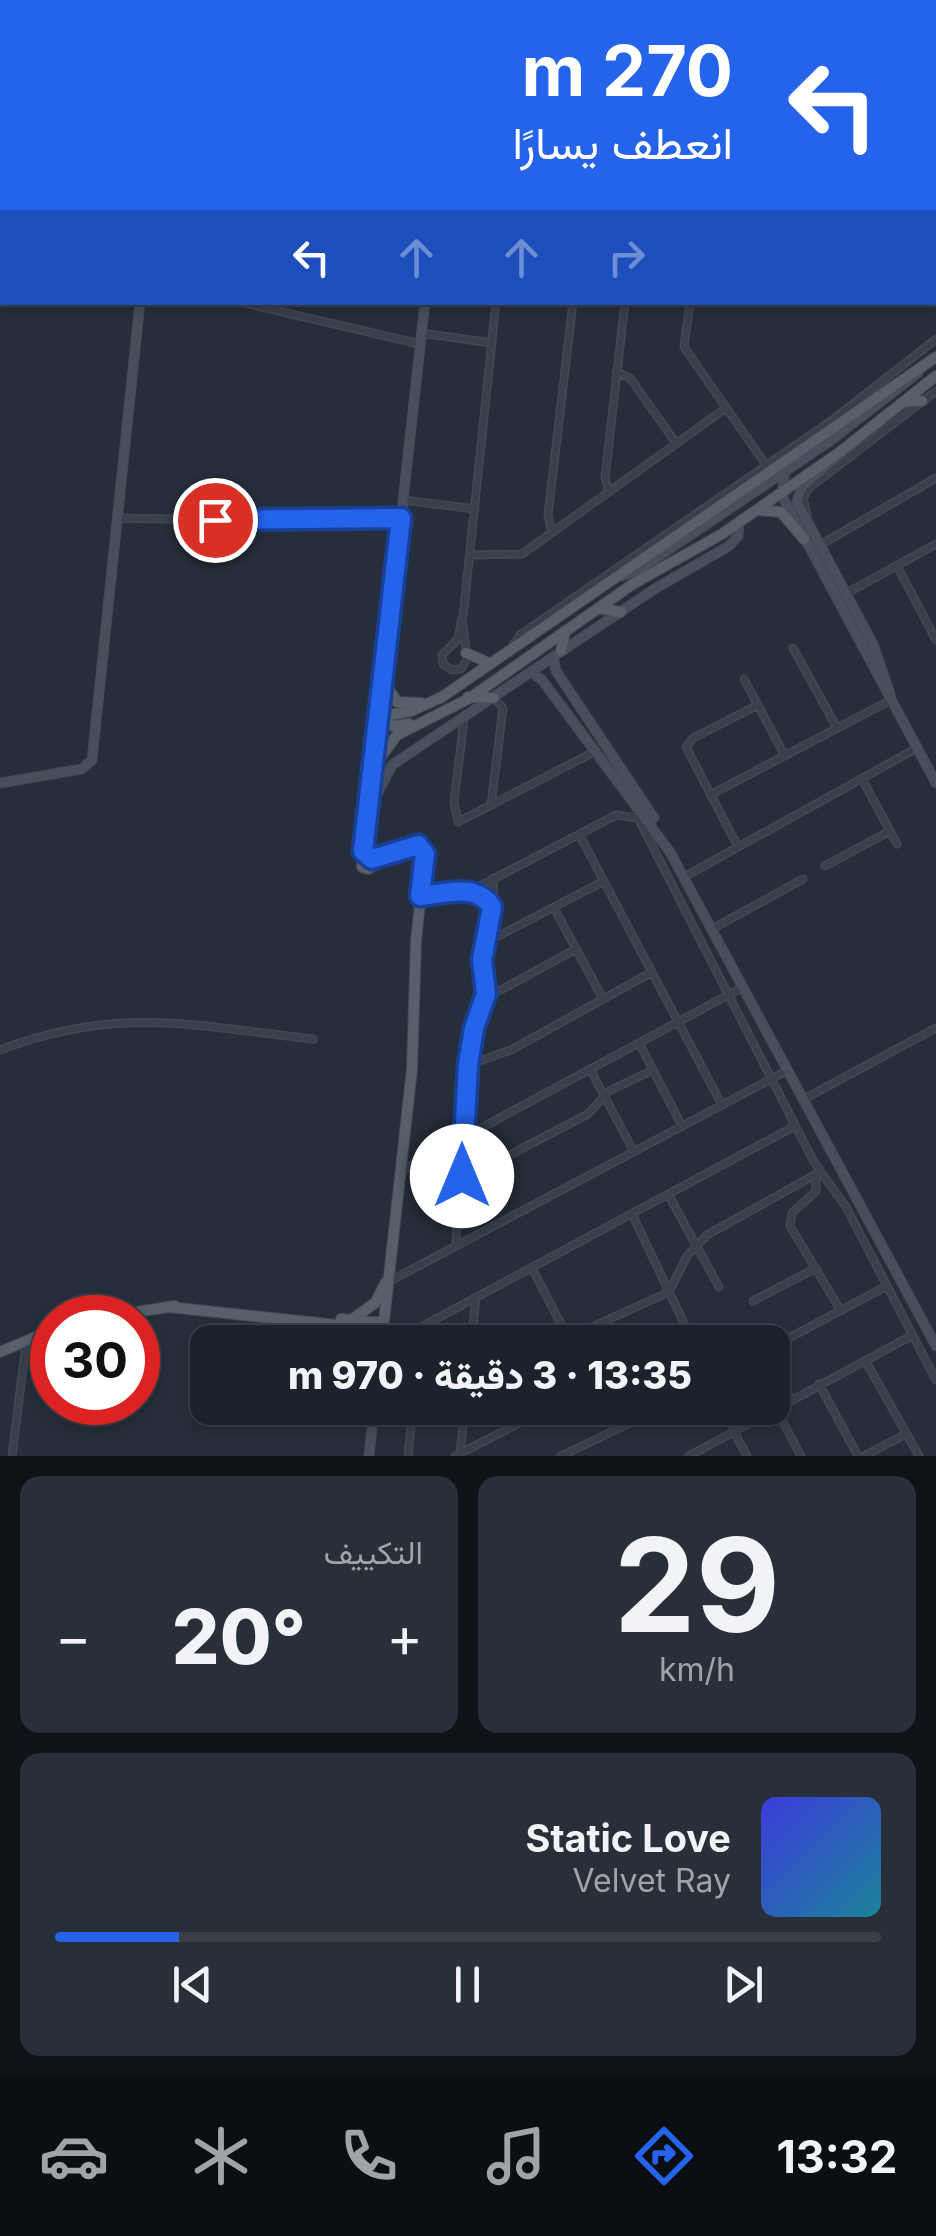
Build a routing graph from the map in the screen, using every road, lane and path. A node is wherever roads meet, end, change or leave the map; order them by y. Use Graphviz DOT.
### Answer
graph roads {
  1 [pos="140,305"];
  2 [pos="255,305"];
  3 [pos="424,305"];
  4 [pos="496,305"];
  5 [pos="573,305"];
  6 [pos="625,305"];
  7 [pos="690,305"];
  8 [pos="421,338"];
  9 [pos="936,339"];
  10 [pos="492,344"];
  11 [pos="931,360"];
  12 [pos="616,372"];
  13 [pos="936,376"];
  14 [pos="874,384"];
  15 [pos="936,390"];
  16 [pos="871,401"];
  17 [pos="922,401"];
  18 [pos="902,402"];
  19 [pos="726,408"];
  20 [pos="676,443"];
  21 [pos="840,452"];
  22 [pos="766,465"];
  23 [pos="786,472"];
  24 [pos="936,478"];
  25 [pos="609,492"];
  26 [pos="781,492"];
  27 [pos="403,500"];
  28 [pos="474,509"];
  29 [pos="756,510"];
  30 [pos="116,518"];
  31 [pos="401,518"];
  32 [pos="738,522"];
  33 [pos="552,532"];
  34 [pos="809,537"];
  35 [pos="664,541"];
  36 [pos="936,544"];
  37 [pos="820,545"];
  38 [pos="470,555"];
  39 [pos="896,566"];
  40 [pos="621,576"];
  41 [pos="847,593"];
  42 [pos="598,608"];
  43 [pos="621,612"];
  44 [pos="464,617"];
  45 [pos="566,631"];
  46 [pos="936,640"];
  47 [pos="513,648"];
  48 [pos="793,648"];
  49 [pos="466,653"];
  50 [pos="557,654"];
  51 [pos="486,666"];
  52 [pos="530,672"];
  53 [pos="744,679"];
  54 [pos="383,680"];
  55 [pos="462,682"];
  56 [pos="470,698"];
  57 [pos="494,698"];
  58 [pos="575,700"];
  59 [pos="889,700"];
  60 [pos="758,705"];
  61 [pos="564,708"];
  62 [pos="443,712"];
  63 [pos="378,719"];
  64 [pos="464,720"];
  65 [pos="837,728"];
  66 [pos="906,728"];
  67 [pos="917,748"];
  68 [pos="596,751"];
  69 [pos="785,756"];
  70 [pos="373,771"];
  71 [pos="935,778"];
  72 [pos="862,779"];
  73 [pos="0,783"];
  74 [pos="710,795"];
  75 [pos="491,804"];
  76 [pos="368,810"];
  77 [pos="890,831"];
  78 [pos="579,834"];
  79 [pos="898,844"];
  80 [pos="738,847"];
  81 [pos="363,851"];
  82 [pos="670,852"];
  83 [pos="387,857"];
  84 [pos="825,866"];
  85 [pos="684,877"];
  86 [pos="493,878"];
  87 [pos="804,879"];
  88 [pos="604,881"];
  89 [pos="469,890"];
  90 [pos="420,896"];
  91 [pos="554,907"];
  92 [pos="493,910"];
  93 [pos="712,929"];
  94 [pos="485,943"];
  95 [pos="576,949"];
  96 [pos="652,972"];
  97 [pos="743,987"];
  98 [pos="728,995"];
  99 [pos="485,998"];
  100 [pos="603,999"];
  101 [pos="678,1022"];
  102 [pos="936,1028"];
  103 [pos="313,1039"];
  104 [pos="639,1043"];
  105 [pos="0,1050"];
  106 [pos="468,1065"];
  107 [pos="590,1069"];
  108 [pos="653,1070"];
  109 [pos="788,1070"];
  110 [pos="771,1079"];
  111 [pos="604,1096"];
  112 [pos="804,1099"];
  113 [pos="722,1104"];
  114 [pos="682,1126"];
  115 [pos="795,1126"];
  116 [pos="461,1138"];
  117 [pos="634,1152"];
  118 [pos="402,1170"];
  119 [pos="818,1173"];
  120 [pos="464,1179"];
  121 [pos="668,1194"];
  122 [pos="632,1214"];
  123 [pos="696,1245"];
  124 [pos="456,1246"];
  125 [pos="532,1267"];
  126 [pos="816,1268"];
  127 [pos="389,1277"];
  128 [pos="719,1286"];
  129 [pos="885,1287"];
  130 [pos="669,1292"];
  131 [pos="476,1297"];
  132 [pos="753,1300"];
  133 [pos="160,1308"];
  134 [pos="841,1310"];
  135 [pos="351,1324"];
  136 [pos="354,1325"];
  137 [pos="384,1325"];
  138 [pos="423,1325"];
  139 [pos="474,1325"];
  140 [pos="561,1325"];
  141 [pos="597,1325"];
  142 [pos="685,1325"];
  143 [pos="910,1336"];
  144 [pos="790,1337"];
  145 [pos="30,1338"];
  146 [pos="26,1340"];
  147 [pos="936,1346"];
  148 [pos="0,1352"];
  149 [pos="865,1360"];
  150 [pos="936,1380"];
  151 [pos="819,1384"];
  152 [pos="791,1400"];
  153 [pos="372,1425"];
  154 [pos="411,1425"];
  155 [pos="462,1425"];
  156 [pos="516,1425"];
  157 [pos="624,1425"];
  158 [pos="743,1425"];
  159 [pos="784,1425"];
  160 [pos="733,1430"];
  161 [pos="906,1434"];
  162 [pos="458,1455"];
  163 [pos="12,1456"];
  164 [pos="369,1456"];
  165 [pos="408,1456"];
  166 [pos="561,1456"];
  167 [pos="689,1456"];
  168 [pos="747,1456"];
  169 [pos="801,1456"];
  170 [pos="861,1456"];
  171 [pos="919,1456"];
  1 -- 30 [label="street"];
  2 -- 8 [label="street"];
  3 -- 8 [label="street"];
  4 -- 10 [label="street"];
  5 -- 33 [label="street"];
  6 -- 12 [label="street"];
  7 -- 19 [label="street"];
  8 -- 10 [label="street"];
  8 -- 27 [label="street"];
  9 -- 14 [label="street"];
  10 -- 28 [label="street"];
  11 -- 16 [label="main road"];
  11 -- 23 [label="street"];
  12 -- 20 [label="street"];
  12 -- 25 [label="street"];
  13 -- 18 [label="main road"];
  14 -- 16 [label="main road"];
  14 -- 22 [label="street"];
  15 -- 17 [label="street"];
  16 -- 35 [label="main road"];
  17 -- 18 [label="main road"];
  17 -- 34 [label="street"];
  18 -- 21 [label="main road"];
  19 -- 20 [label="street"];
  19 -- 22 [label="street"];
  20 -- 25 [label="street"];
  21 -- 26 [label="main road"];
  21 -- 34 [label="street"];
  22 -- 35 [label="street"];
  23 -- 26 [label="street"];
  23 -- 40 [label="street"];
  24 -- 37 [label="street"];
  25 -- 33 [label="street"];
  26 -- 29 [label="main road"];
  26 -- 34 [label="street"];
  27 -- 28 [label="street"];
  27 -- 31 [label="street"];
  28 -- 38 [label="street"];
  29 -- 32 [label="main road"];
  29 -- 34 [label="main road"];
  30 -- 31 [label="street"];
  30 -- 73 [label="street"];
  31 -- 54 [label="street"];
  32 -- 42 [label="main road"];
  32 -- 43 [label="street"];
  33 -- 38 [label="street"];
  34 -- 37 [label="street"];
  34 -- 59 [label="street"];
  35 -- 40 [label="main road"];
  35 -- 47 [label="street"];
  36 -- 39 [label="street"];
  37 -- 41 [label="street"];
  38 -- 44 [label="street"];
  39 -- 41 [label="street"];
  39 -- 46 [label="street"];
  40 -- 47 [label="main road"];
  41 -- 66 [label="street"];
  42 -- 43 [label="main road"];
  42 -- 45 [label="main road"];
  43 -- 50 [label="street"];
  44 -- 49 [label="street"];
  44 -- 49 [label="street"];
  45 -- 50 [label="main road"];
  45 -- 56 [label="main road"];
  47 -- 51 [label="main road"];
  48 -- 65 [label="street"];
  49 -- 51 [label="main road"];
  50 -- 52 [label="street"];
  50 -- 58 [label="street"];
  51 -- 55 [label="main road"];
  51 -- 56 [label="main road"];
  52 -- 57 [label="street"];
  52 -- 61 [label="street"];
  53 -- 60 [label="street"];
  54 -- 55 [label="main road"];
  54 -- 63 [label="street"];
  55 -- 63 [label="main road"];
  56 -- 57 [label="main road"];
  56 -- 62 [label="main road"];
  57 -- 64 [label="street"];
  57 -- 75 [label="street"];
  58 -- 61 [label="street"];
  58 -- 82 [label="street"];
  59 -- 65 [label="street"];
  59 -- 66 [label="street"];
  60 -- 69 [label="street"];
  60 -- 74 [label="street"];
  61 -- 68 [label="street"];
  62 -- 63 [label="main road"];
  62 -- 70 [label="main road"];
  63 -- 70 [label="main road"];
  64 -- 75 [label="street"];
  64 -- 76 [label="street"];
  65 -- 69 [label="street"];
  66 -- 67 [label="street"];
  67 -- 71 [label="street"];
  67 -- 72 [label="street"];
  68 -- 75 [label="street"];
  68 -- 82 [label="street"];
  69 -- 74 [label="street"];
  70 -- 76 [label="main road"];
  72 -- 77 [label="street"];
  72 -- 80 [label="street"];
  74 -- 80 [label="street"];
  76 -- 81 [label="main road"];
  77 -- 79 [label="street"];
  77 -- 84 [label="street"];
  78 -- 86 [label="street"];
  78 -- 88 [label="street"];
  78 -- 98 [label="street"];
  80 -- 85 [label="street"];
  81 -- 83 [label="main road"];
  81 -- 83 [label="main road"];
  82 -- 85 [label="street"];
  83 -- 90 [label="main road"];
  85 -- 93 [label="street"];
  86 -- 89 [label="street"];
  86 -- 92 [label="street"];
  87 -- 93 [label="street"];
  88 -- 91 [label="street"];
  88 -- 96 [label="street"];
  89 -- 90 [label="street"];
  89 -- 92 [label="street"];
  90 -- 118 [label="main road"];
  91 -- 94 [label="street"];
  91 -- 95 [label="street"];
  92 -- 94 [label="street"];
  93 -- 97 [label="street"];
  94 -- 99 [label="street"];
  95 -- 99 [label="street"];
  95 -- 100 [label="street"];
  96 -- 100 [label="street"];
  96 -- 101 [label="street"];
  97 -- 98 [label="street"];
  97 -- 109 [label="street"];
  98 -- 101 [label="street"];
  98 -- 110 [label="street"];
  99 -- 106 [label="street"];
  100 -- 106 [label="street"];
  101 -- 104 [label="street"];
  101 -- 113 [label="street"];
  102 -- 112 [label="street"];
  103 -- 105 [label="street"];
  104 -- 107 [label="street"];
  104 -- 108 [label="street"];
  106 -- 116 [label="street"];
  107 -- 111 [label="street"];
  107 -- 116 [label="street"];
  108 -- 111 [label="street"];
  108 -- 114 [label="street"];
  109 -- 110 [label="street"];
  109 -- 112 [label="street"];
  110 -- 113 [label="street"];
  110 -- 115 [label="street"];
  111 -- 117 [label="street"];
  111 -- 120 [label="street"];
  112 -- 147 [label="street"];
  113 -- 114 [label="street"];
  114 -- 117 [label="street"];
  115 -- 119 [label="street"];
  115 -- 121 [label="street"];
  116 -- 118 [label="street"];
  116 -- 120 [label="street"];
  117 -- 124 [label="street"];
  118 -- 127 [label="main road"];
  119 -- 123 [label="street"];
  119 -- 126 [label="street"];
  119 -- 129 [label="street"];
  120 -- 124 [label="street"];
  121 -- 122 [label="street"];
  121 -- 123 [label="street"];
  122 -- 125 [label="street"];
  122 -- 130 [label="street"];
  123 -- 128 [label="street"];
  123 -- 130 [label="street"];
  124 -- 127 [label="street"];
  125 -- 131 [label="street"];
  125 -- 140 [label="street"];
  126 -- 132 [label="street"];
  126 -- 134 [label="street"];
  127 -- 135 [label="main road"];
  127 -- 137 [label="main road"];
  129 -- 134 [label="street"];
  129 -- 143 [label="street"];
  130 -- 141 [label="street"];
  130 -- 142 [label="street"];
  131 -- 138 [label="street"];
  131 -- 139 [label="street"];
  133 -- 135 [label="main road"];
  134 -- 144 [label="street"];
  135 -- 136 [label="main road"];
  143 -- 149 [label="street"];
  143 -- 150 [label="street"];
  145 -- 146 [label="main road"];
  146 -- 148 [label="main road"];
  146 -- 163 [label="street"];
  149 -- 151 [label="street"];
  149 -- 161 [label="street"];
  151 -- 152 [label="street"];
  151 -- 170 [label="street"];
  153 -- 164 [label="street"];
  154 -- 165 [label="street"];
  155 -- 162 [label="street"];
  156 -- 162 [label="street"];
  157 -- 166 [label="street"];
  158 -- 160 [label="street"];
  159 -- 169 [label="street"];
  160 -- 167 [label="street"];
  160 -- 168 [label="street"];
  161 -- 170 [label="street"];
  161 -- 171 [label="street"];
}
